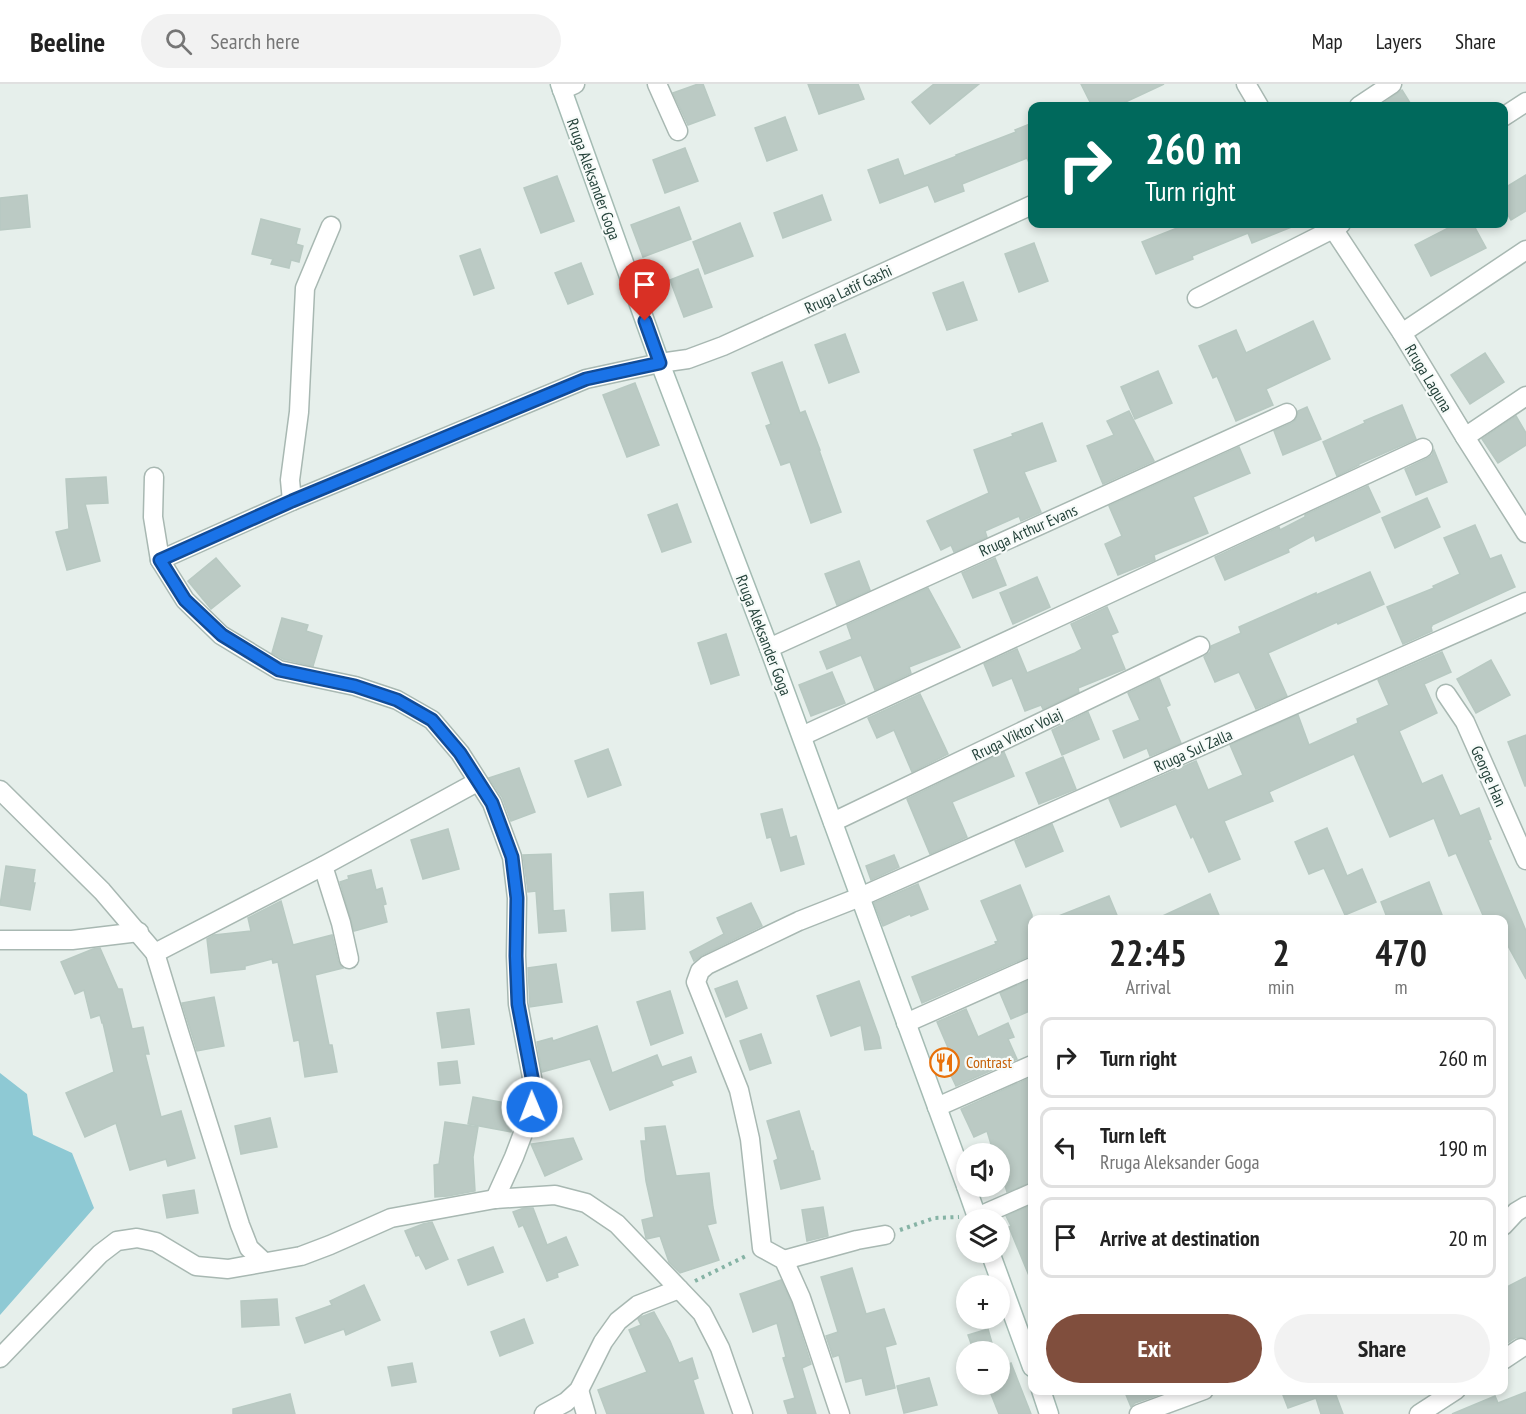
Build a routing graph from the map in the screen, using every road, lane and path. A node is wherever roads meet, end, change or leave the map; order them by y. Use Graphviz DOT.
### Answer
graph roads {
  1 [pos="657,84"];
  2 [pos="1246,84"];
  3 [pos="1392,84"];
  4 [pos="566,86"];
  5 [pos="1363,96"];
  6 [pos="1257,102"];
  7 [pos="1526,102"];
  8 [pos="1508,114"];
  9 [pos="678,131"];
  10 [pos="1028,207"];
  11 [pos="331,226"];
  12 [pos="1329,228"];
  13 [pos="1337,228"];
  14 [pos="1526,250"];
  15 [pos="1197,298"];
  16 [pos="1402,333"];
  17 [pos="660,363"];
  18 [pos="1526,396"];
  19 [pos="1287,413"];
  20 [pos="1465,437"];
  21 [pos="1423,448"];
  22 [pos="154,477"];
  23 [pos="292,501"];
  24 [pos="1526,533"];
  25 [pos="160,560"];
  26 [pos="1526,602"];
  27 [pos="1200,646"];
  28 [pos="770,648"];
  29 [pos="1446,694"];
  30 [pos="802,736"];
  31 [pos="477,782"];
  32 [pos="0,790"];
  33 [pos="833,822"];
  34 [pos="1526,860"];
  35 [pos="323,866"];
  36 [pos="860,897"];
  37 [pos="139,932"];
  38 [pos="0,940"];
  39 [pos="155,953"];
  40 [pos="349,959"];
  41 [pos="1028,969"];
  42 [pos="906,1023"];
  43 [pos="1028,1067"];
  44 [pos="937,1107"];
  45 [pos="956,1159"];
  46 [pos="1028,1195"];
  47 [pos="495,1199"];
  48 [pos="1526,1206"];
  49 [pos="997,1209"];
  50 [pos="956,1218"];
  51 [pos="1508,1221"];
  52 [pos="885,1235"];
  53 [pos="762,1248"];
  54 [pos="784,1260"];
  55 [pos="264,1262"];
  56 [pos="994,1263"];
  57 [pos="679,1289"];
  58 [pos="1521,1348"];
  59 [pos="1028,1356"];
  60 [pos="1508,1357"];
  61 [pos="0,1358"];
  62 [pos="579,1390"];
  63 [pos="1043,1395"];
  64 [pos="1190,1395"];
  65 [pos="1448,1395"];
  66 [pos="544,1414"];
  67 [pos="586,1414"];
  68 [pos="742,1414"];
  69 [pos="840,1414"];
  70 [pos="1049,1414"];
  71 [pos="1139,1414"];
  72 [pos="1419,1414"];
  1 -- 9 [label="street"];
  2 -- 6 [label="street"];
  3 -- 5 [label="street"];
  4 -- 17 [label="street, Rruga Aleksander Goga"];
  7 -- 8 [label="street"];
  10 -- 17 [label="street, Rruga Latif Gashi"];
  11 -- 23 [label="street"];
  12 -- 15 [label="street"];
  13 -- 16 [label="street, Rruga Laguna"];
  14 -- 16 [label="street"];
  16 -- 20 [label="street, Rruga Laguna"];
  17 -- 23 [label="street, Rruga Latif Gashi"];
  17 -- 28 [label="street, Rruga Aleksander Goga"];
  18 -- 20 [label="street"];
  19 -- 28 [label="street, Rruga Arthur Evans"];
  20 -- 24 [label="street, Rruga Laguna"];
  21 -- 30 [label="street"];
  22 -- 25 [label="street"];
  23 -- 25 [label="street, Rruga Latif Gashi"];
  25 -- 31 [label="street"];
  26 -- 36 [label="street, Rruga Sul Zalla"];
  27 -- 33 [label="street, Rruga Viktor Volaj"];
  28 -- 30 [label="street, Rruga Aleksander Goga"];
  29 -- 34 [label="street, George Han"];
  30 -- 33 [label="street, Rruga Aleksander Goga"];
  31 -- 35 [label="street"];
  31 -- 47 [label="street"];
  32 -- 37 [label="street"];
  33 -- 36 [label="street, Rruga Aleksander Goga"];
  35 -- 39 [label="street"];
  35 -- 40 [label="street"];
  36 -- 42 [label="street, Rruga Aleksander Goga"];
  36 -- 53 [label="street, Rruga Sul Zalla"];
  37 -- 38 [label="street"];
  37 -- 39 [label="street"];
  39 -- 55 [label="street"];
  41 -- 42 [label="street"];
  42 -- 44 [label="street, Rruga Aleksander Goga"];
  43 -- 44 [label="street"];
  44 -- 45 [label="street, Rruga Aleksander Goga"];
  46 -- 49 [label="street"];
  47 -- 55 [label="street"];
  47 -- 57 [label="street"];
  48 -- 51 [label="street"];
  50 -- 52 [label="path"];
  52 -- 54 [label="street"];
  53 -- 54 [label="street"];
  53 -- 57 [label="path"];
  54 -- 69 [label="street"];
  55 -- 61 [label="street"];
  56 -- 59 [label="street"];
  57 -- 62 [label="street"];
  57 -- 68 [label="street"];
  58 -- 60 [label="street"];
  62 -- 66 [label="street"];
  62 -- 67 [label="street"];
  63 -- 70 [label="street"];
  64 -- 71 [label="street"];
  65 -- 72 [label="street"];
}
